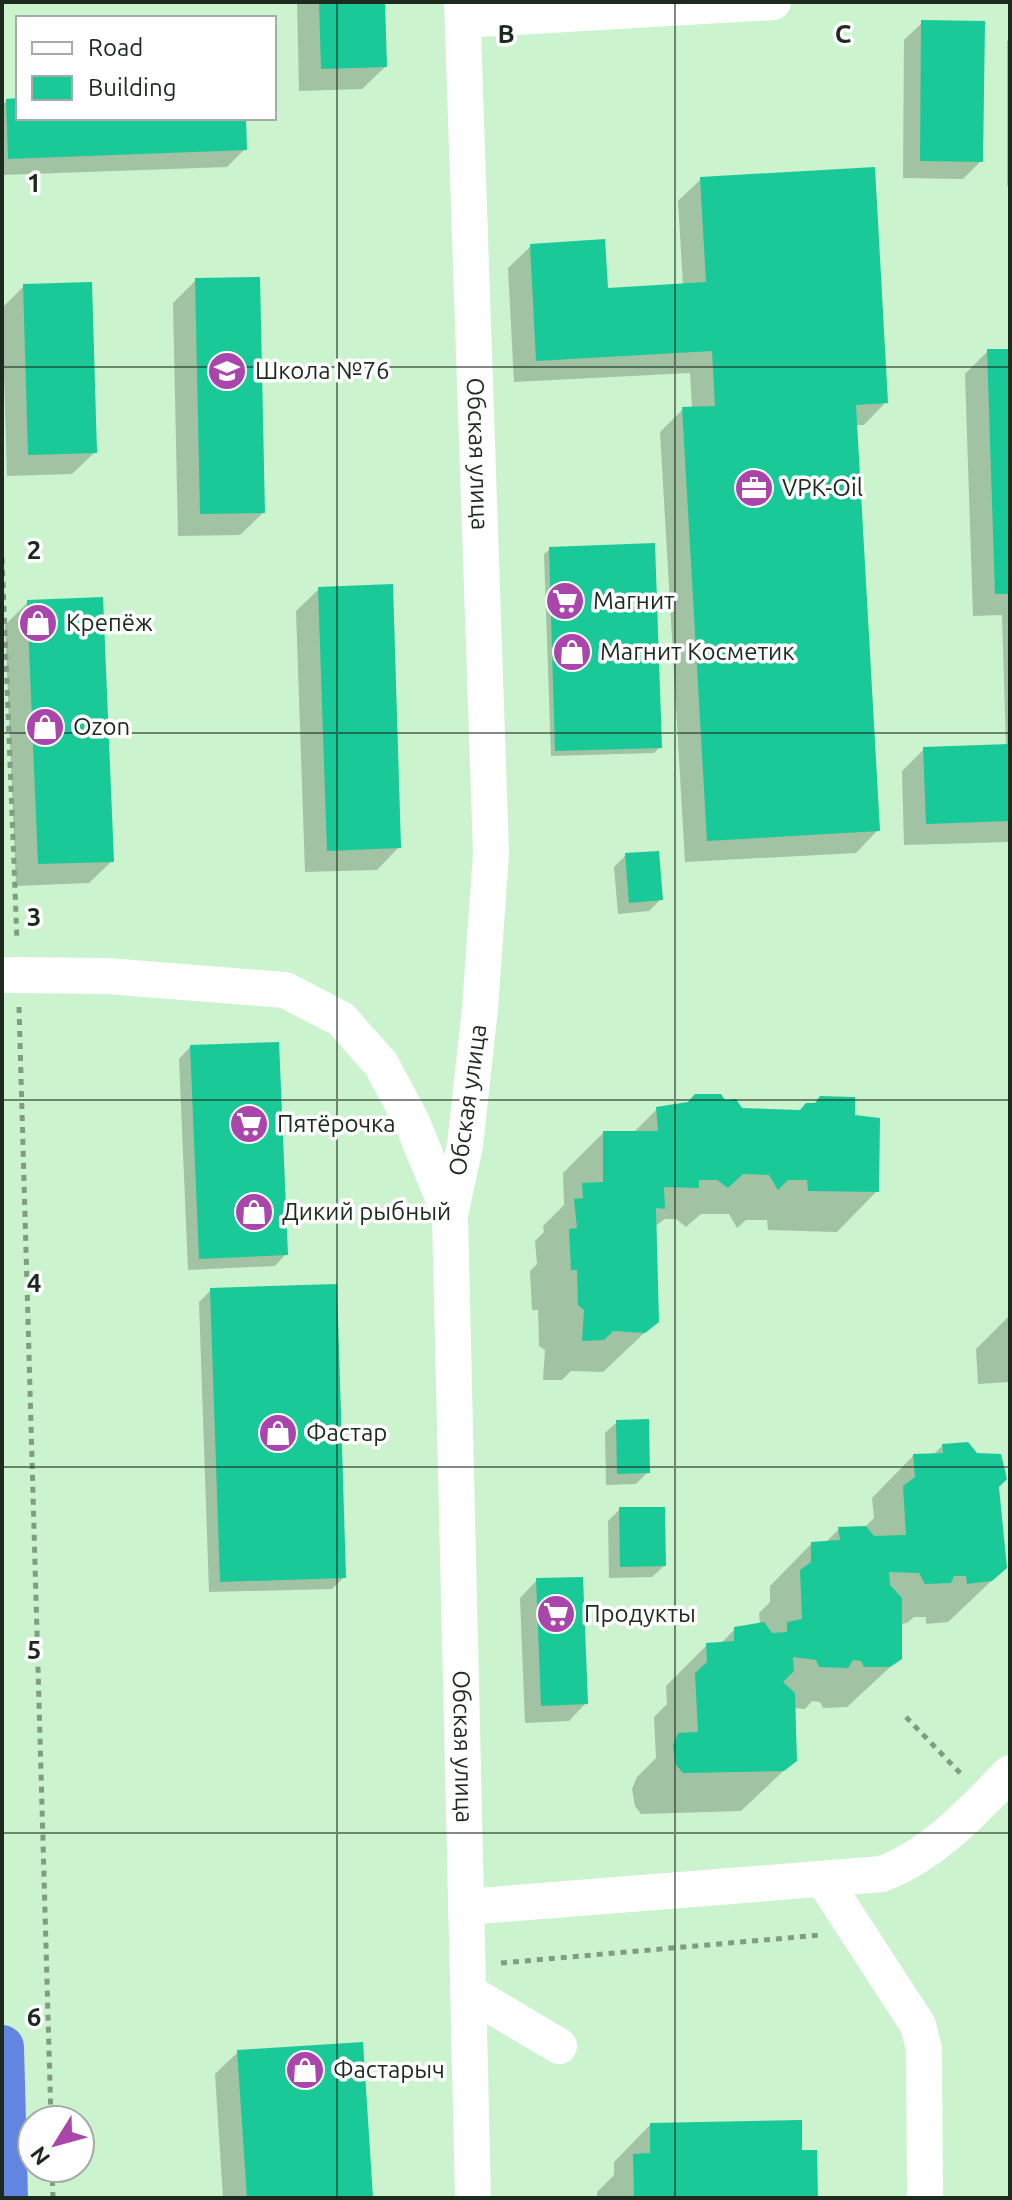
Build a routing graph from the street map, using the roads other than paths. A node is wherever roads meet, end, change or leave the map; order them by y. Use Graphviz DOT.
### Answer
graph roads {
  1 [pos="773,2"];
  2 [pos="462,11"];
  3 [pos="10,975"];
  4 [pos="450,1215"];
  5 [pos="998,1786"];
  6 [pos="823,1879"];
  7 [pos="466,1907"];
  8 [pos="468,1979"];
  9 [pos="559,2046"];
  10 [pos="2,2047"];
  11 [pos="6,2198"];
  12 [pos="473,2198"];
  13 [pos="925,2198"];
  1 -- 2 [label="street"];
  2 -- 4 [label="street, Обская улица"];
  3 -- 4 [label="street"];
  4 -- 7 [label="street, Обская улица"];
  5 -- 6 [label="street"];
  6 -- 7 [label="street"];
  6 -- 13 [label="street"];
  7 -- 8 [label="street, Обская улица"];
  8 -- 9 [label="street"];
  8 -- 12 [label="street, Обская улица"];
  10 -- 11 [label="highway"];
}
